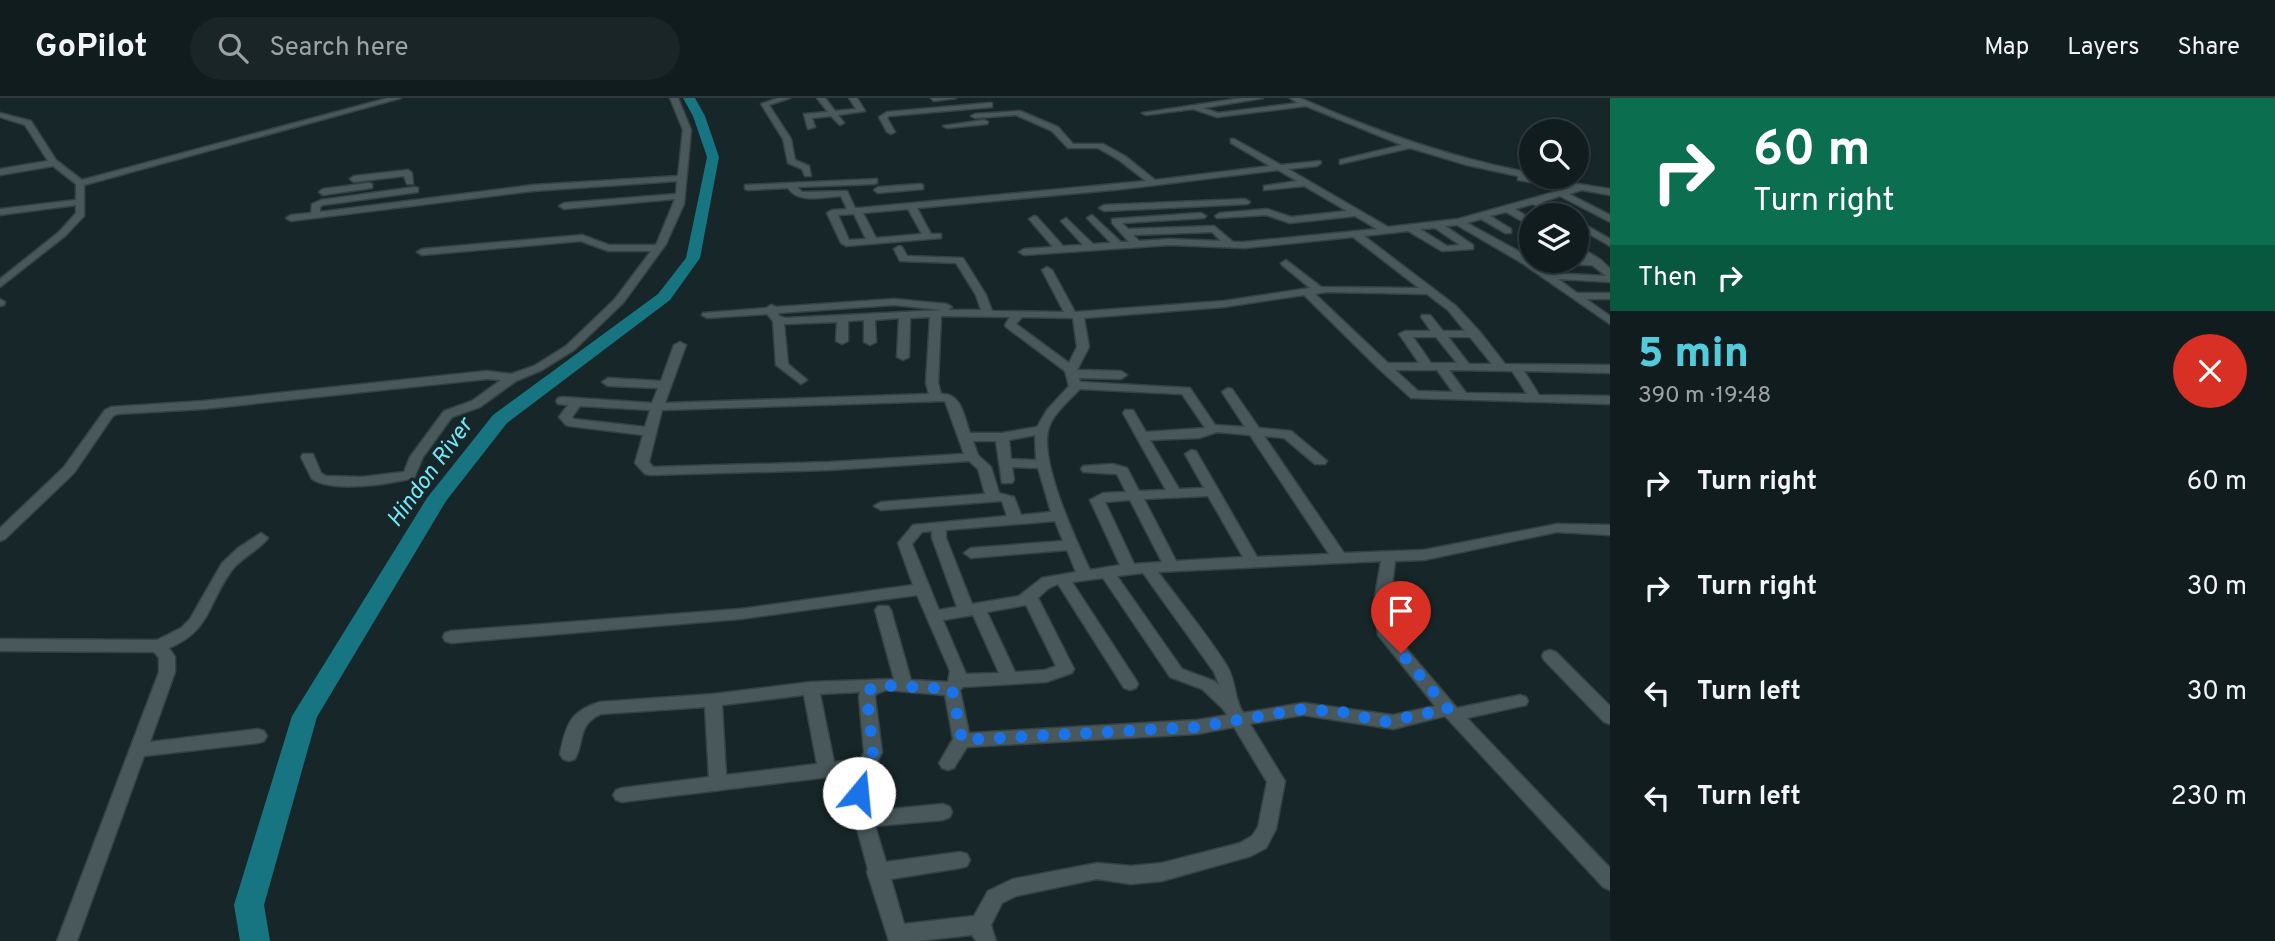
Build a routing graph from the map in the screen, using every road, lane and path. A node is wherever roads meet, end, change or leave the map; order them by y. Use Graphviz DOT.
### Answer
graph roads {
  1 [pos="397,98"];
  2 [pos="674,98"];
  3 [pos="786,98"];
  4 [pos="821,98"];
  5 [pos="853,98"];
  6 [pos="918,98"];
  7 [pos="952,98"];
  8 [pos="960,98"];
  9 [pos="1259,98"];
  10 [pos="1294,98"];
  11 [pos="934,99"];
  12 [pos="1310,101"];
  13 [pos="994,105"];
  14 [pos="967,107"];
  15 [pos="1194,107"];
  16 [pos="925,111"];
  17 [pos="833,113"];
  18 [pos="1146,113"];
  19 [pos="0,115"];
  20 [pos="975,116"];
  21 [pos="15,118"];
  22 [pos="1049,118"];
  23 [pos="1030,120"];
  24 [pos="984,122"];
  25 [pos="840,123"];
  26 [pos="0,125"];
  27 [pos="947,126"];
  28 [pos="1374,126"];
  29 [pos="811,127"];
  30 [pos="891,132"];
  31 [pos="1234,141"];
  32 [pos="1120,145"];
  33 [pos="1408,146"];
  34 [pos="1119,156"];
  35 [pos="1343,162"];
  36 [pos="54,163"];
  37 [pos="1317,163"];
  38 [pos="1279,169"];
  39 [pos="0,172"];
  40 [pos="913,173"];
  41 [pos="1519,173"];
  42 [pos="808,174"];
  43 [pos="1519,177"];
  44 [pos="680,178"];
  45 [pos="331,181"];
  46 [pos="1153,182"];
  47 [pos="80,183"];
  48 [pos="1304,183"];
  49 [pos="792,185"];
  50 [pos="412,186"];
  51 [pos="1123,186"];
  52 [pos="748,187"];
  53 [pos="920,187"];
  54 [pos="1589,187"];
  55 [pos="1267,188"];
  56 [pos="1576,189"];
  57 [pos="1589,189"];
  58 [pos="1609,191"];
  59 [pos="323,192"];
  60 [pos="1560,193"];
  61 [pos="679,197"];
  62 [pos="1245,201"];
  63 [pos="1534,201"];
  64 [pos="80,202"];
  65 [pos="417,202"];
  66 [pos="931,203"];
  67 [pos="1538,203"];
  68 [pos="911,205"];
  69 [pos="1142,205"];
  70 [pos="564,206"];
  71 [pos="1104,208"];
  72 [pos="1506,208"];
  73 [pos="855,210"];
  74 [pos="0,212"];
  75 [pos="1356,213"];
  76 [pos="316,215"];
  77 [pos="1481,215"];
  78 [pos="1519,215"];
  79 [pos="1201,216"];
  80 [pos="1220,216"];
  81 [pos="291,218"];
  82 [pos="1092,218"];
  83 [pos="1154,218"];
  84 [pos="1034,219"];
  85 [pos="1610,219"];
  86 [pos="1066,221"];
  87 [pos="1460,222"];
  88 [pos="1437,225"];
  89 [pos="1409,227"];
  90 [pos="1384,229"];
  91 [pos="1589,230"];
  92 [pos="1508,231"];
  93 [pos="1124,232"];
  94 [pos="1355,234"];
  95 [pos="873,242"];
  96 [pos="1136,243"];
  97 [pos="1610,243"];
  98 [pos="1118,245"];
  99 [pos="1231,245"];
  100 [pos="1090,247"];
  101 [pos="659,248"];
  102 [pos="1589,248"];
  103 [pos="899,249"];
  104 [pos="1060,249"];
  105 [pos="1610,249"];
  106 [pos="422,252"];
  107 [pos="1024,252"];
  108 [pos="1589,256"];
  109 [pos="1519,257"];
  110 [pos="1589,262"];
  111 [pos="1597,262"];
  112 [pos="1286,263"];
  113 [pos="1046,270"];
  114 [pos="0,271"];
  115 [pos="16,271"];
  116 [pos="1545,274"];
  117 [pos="1610,276"];
  118 [pos="0,284"];
  119 [pos="1429,291"];
  120 [pos="1313,292"];
  121 [pos="1577,296"];
  122 [pos="1610,296"];
  123 [pos="823,306"];
  124 [pos="771,308"];
  125 [pos="1597,311"];
  126 [pos="1610,312"];
  127 [pos="936,313"];
  128 [pos="965,313"];
  129 [pos="707,314"];
  130 [pos="905,314"];
  131 [pos="988,314"];
  132 [pos="1018,315"];
  133 [pos="1074,315"];
  134 [pos="869,316"];
  135 [pos="843,317"];
  136 [pos="1426,317"];
  137 [pos="820,318"];
  138 [pos="778,321"];
  139 [pos="1610,321"];
  140 [pos="1441,333"];
  141 [pos="1476,334"];
  142 [pos="842,341"];
  143 [pos="870,342"];
  144 [pos="680,345"];
  145 [pos="903,357"];
  146 [pos="1426,365"];
  147 [pos="1382,366"];
  148 [pos="1440,366"];
  149 [pos="1465,366"];
  150 [pos="1501,367"];
  151 [pos="1514,368"];
  152 [pos="1610,369"];
  153 [pos="1121,375"];
  154 [pos="1073,376"];
  155 [pos="512,378"];
  156 [pos="801,380"];
  157 [pos="608,383"];
  158 [pos="665,385"];
  159 [pos="1228,392"];
  160 [pos="936,397"];
  161 [pos="1463,397"];
  162 [pos="1536,399"];
  163 [pos="1610,400"];
  164 [pos="562,401"];
  165 [pos="577,402"];
  166 [pos="657,407"];
  167 [pos="1129,413"];
  168 [pos="1215,429"];
  169 [pos="1042,430"];
  170 [pos="1255,431"];
  171 [pos="650,432"];
  172 [pos="1142,436"];
  173 [pos="966,437"];
  174 [pos="1002,437"];
  175 [pos="1191,454"];
  176 [pos="308,457"];
  177 [pos="972,457"];
  178 [pos="1320,461"];
  179 [pos="1004,463"];
  180 [pos="1045,464"];
  181 [pos="1088,469"];
  182 [pos="1007,480"];
  183 [pos="1212,492"];
  184 [pos="1174,494"];
  185 [pos="1133,495"];
  186 [pos="993,497"];
  187 [pos="881,506"];
  188 [pos="1059,516"];
  189 [pos="1016,521"];
  190 [pos="939,526"];
  191 [pos="1610,530"];
  192 [pos="0,536"];
  193 [pos="261,538"];
  194 [pos="1072,545"];
  195 [pos="971,553"];
  196 [pos="1389,555"];
  197 [pos="1339,557"];
  198 [pos="1253,562"];
  199 [pos="1172,566"];
  200 [pos="1138,569"];
  201 [pos="1107,572"];
  202 [pos="1085,575"];
  203 [pos="1062,578"];
  204 [pos="922,589"];
  205 [pos="1030,598"];
  206 [pos="972,609"];
  207 [pos="883,610"];
  208 [pos="935,616"];
  209 [pos="451,637"];
  210 [pos="0,645"];
  211 [pos="159,646"];
  212 [pos="1550,656"];
  213 [pos="1010,678"];
  214 [pos="1130,684"];
  215 [pos="877,685"];
  216 [pos="904,685"];
  217 [pos="955,685"];
  218 [pos="811,688"];
  219 [pos="713,700"];
  220 [pos="1520,701"];
  221 [pos="1229,704"];
  222 [pos="1450,712"];
  223 [pos="1610,717"];
  224 [pos="1241,721"];
  225 [pos="258,736"];
  226 [pos="962,740"];
  227 [pos="140,750"];
  228 [pos="569,754"];
  229 [pos="948,763"];
  230 [pos="867,765"];
  231 [pos="827,770"];
  232 [pos="718,783"];
  233 [pos="622,795"];
  234 [pos="943,812"];
  235 [pos="863,819"];
  236 [pos="960,860"];
  237 [pos="877,872"];
  238 [pos="1610,881"];
  239 [pos="983,934"];
  240 [pos="898,938"];
  241 [pos="68,941"];
  1 -- 47 [label="street"];
  2 -- 44 [label="street"];
  3 -- 42 [label="street"];
  4 -- 17 [label="street"];
  5 -- 17 [label="street"];
  6 -- 16 [label="street"];
  7 -- 11 [label="street"];
  8 -- 14 [label="street"];
  9 -- 15 [label="street"];
  10 -- 12 [label="street"];
  12 -- 15 [label="street"];
  12 -- 28 [label="street"];
  12 -- 33 [label="street"];
  13 -- 14 [label="street"];
  14 -- 16 [label="street"];
  14 -- 20 [label="street"];
  15 -- 18 [label="street"];
  16 -- 30 [label="street"];
  17 -- 25 [label="street"];
  17 -- 29 [label="street"];
  19 -- 21 [label="street"];
  20 -- 23 [label="street"];
  20 -- 24 [label="street"];
  21 -- 26 [label="street"];
  21 -- 36 [label="street"];
  22 -- 23 [label="street"];
  23 -- 24 [label="street"];
  23 -- 34 [label="street"];
  24 -- 27 [label="street"];
  31 -- 38 [label="street"];
  32 -- 34 [label="street"];
  33 -- 35 [label="street"];
  33 -- 41 [label="street"];
  33 -- 43 [label="street"];
  34 -- 46 [label="street"];
  36 -- 39 [label="street"];
  36 -- 47 [label="street"];
  37 -- 38 [label="street"];
  38 -- 46 [label="street"];
  38 -- 48 [label="street"];
  40 -- 53 [label="street"];
  44 -- 61 [label="street"];
  44 -- 65 [label="street"];
  45 -- 50 [label="street"];
  46 -- 51 [label="street"];
  47 -- 64 [label="street"];
  48 -- 55 [label="street"];
  48 -- 75 [label="street"];
  49 -- 52 [label="street"];
  49 -- 53 [label="street"];
  49 -- 73 [label="street"];
  50 -- 59 [label="street"];
  50 -- 65 [label="street"];
  50 -- 76 [label="street"];
  51 -- 66 [label="street"];
  51 -- 69 [label="street"];
  53 -- 66 [label="street"];
  54 -- 58 [label="street"];
  56 -- 60 [label="street"];
  57 -- 58 [label="street"];
  60 -- 63 [label="street"];
  60 -- 85 [label="street"];
  61 -- 70 [label="street"];
  61 -- 101 [label="street"];
  62 -- 69 [label="street"];
  63 -- 67 [label="street"];
  63 -- 72 [label="street"];
  64 -- 74 [label="street"];
  64 -- 115 [label="street"];
  65 -- 76 [label="street"];
  66 -- 68 [label="street"];
  68 -- 73 [label="street"];
  68 -- 95 [label="street"];
  69 -- 71 [label="street"];
  69 -- 83 [label="street"];
  72 -- 77 [label="street"];
  72 -- 78 [label="street"];
  73 -- 95 [label="street"];
  73 -- 95 [label="street"];
  75 -- 80 [label="street"];
  75 -- 90 [label="street"];
  76 -- 81 [label="street"];
  77 -- 87 [label="street"];
  77 -- 92 [label="street"];
  79 -- 83 [label="street"];
  82 -- 98 [label="street"];
  83 -- 93 [label="street"];
  84 -- 104 [label="street"];
  86 -- 100 [label="street"];
  87 -- 88 [label="street"];
  87 -- 109 [label="street"];
  88 -- 89 [label="street"];
  88 -- 89 [label="street"];
  89 -- 90 [label="street"];
  90 -- 94 [label="street"];
  91 -- 97 [label="street"];
  93 -- 96 [label="street"];
  93 -- 99 [label="street"];
  94 -- 99 [label="street"];
  94 -- 119 [label="street"];
  96 -- 98 [label="street"];
  96 -- 99 [label="street"];
  98 -- 100 [label="street"];
  100 -- 104 [label="street"];
  101 -- 106 [label="street"];
  101 -- 155 [label="street"];
  102 -- 105 [label="street"];
  103 -- 131 [label="street"];
  104 -- 107 [label="street"];
  108 -- 111 [label="street"];
  110 -- 111 [label="street"];
  111 -- 117 [label="street"];
  112 -- 120 [label="street"];
  113 -- 133 [label="street"];
  114 -- 115 [label="street"];
  115 -- 118 [label="street"];
  116 -- 117 [label="street"];
  116 -- 121 [label="street"];
  119 -- 120 [label="street"];
  119 -- 141 [label="street"];
  120 -- 133 [label="street"];
  120 -- 147 [label="street"];
  121 -- 122 [label="street"];
  121 -- 125 [label="street"];
  123 -- 124 [label="street"];
  123 -- 128 [label="street"];
  123 -- 137 [label="street"];
  124 -- 129 [label="street"];
  124 -- 138 [label="street"];
  125 -- 126 [label="street"];
  125 -- 139 [label="street"];
  127 -- 128 [label="street"];
  127 -- 130 [label="street"];
  127 -- 160 [label="street"];
  128 -- 131 [label="street"];
  130 -- 134 [label="street"];
  130 -- 145 [label="street"];
  131 -- 132 [label="street"];
  132 -- 133 [label="street"];
  132 -- 154 [label="street"];
  133 -- 154 [label="street"];
  134 -- 135 [label="street"];
  134 -- 143 [label="street"];
  135 -- 137 [label="street"];
  135 -- 142 [label="street"];
  136 -- 140 [label="street"];
  137 -- 138 [label="street"];
  138 -- 156 [label="street"];
  140 -- 141 [label="street"];
  140 -- 146 [label="street"];
  140 -- 149 [label="street"];
  141 -- 150 [label="street"];
  144 -- 158 [label="street"];
  146 -- 147 [label="street"];
  146 -- 148 [label="street"];
  147 -- 161 [label="street"];
  148 -- 149 [label="street"];
  148 -- 161 [label="street"];
  149 -- 150 [label="street"];
  150 -- 151 [label="street"];
  151 -- 152 [label="street"];
  151 -- 162 [label="street"];
  153 -- 154 [label="street"];
  154 -- 168 [label="street"];
  154 -- 169 [label="street"];
  155 -- 176 [label="street"];
  155 -- 192 [label="street"];
  157 -- 158 [label="street"];
  158 -- 166 [label="street"];
  159 -- 170 [label="street"];
  160 -- 166 [label="street"];
  160 -- 173 [label="street"];
  161 -- 162 [label="street"];
  162 -- 163 [label="street"];
  164 -- 165 [label="street"];
  165 -- 166 [label="street"];
  165 -- 171 [label="street"];
  166 -- 171 [label="street"];
  167 -- 172 [label="street"];
  168 -- 170 [label="street"];
  168 -- 172 [label="street"];
  169 -- 174 [label="street"];
  169 -- 180 [label="street"];
  170 -- 178 [label="street"];
  170 -- 197 [label="street"];
  171 -- 177 [label="street"];
  172 -- 184 [label="street"];
  173 -- 174 [label="street"];
  173 -- 177 [label="street"];
  174 -- 179 [label="street"];
  175 -- 183 [label="street"];
  177 -- 186 [label="street"];
  179 -- 180 [label="street"];
  179 -- 182 [label="street"];
  180 -- 188 [label="street"];
  181 -- 185 [label="street"];
  183 -- 184 [label="street"];
  183 -- 198 [label="street"];
  184 -- 185 [label="street"];
  185 -- 199 [label="street"];
  185 -- 200 [label="street"];
  186 -- 187 [label="street"];
  186 -- 189 [label="street"];
  188 -- 189 [label="street"];
  188 -- 194 [label="street"];
  189 -- 190 [label="street"];
  190 -- 204 [label="street"];
  190 -- 206 [label="street"];
  191 -- 196 [label="street"];
  193 -- 211 [label="street"];
  194 -- 195 [label="street"];
  194 -- 202 [label="street"];
  196 -- 197 [label="street"];
  196 -- 222 [label="street"];
  197 -- 198 [label="street"];
  198 -- 199 [label="street"];
  199 -- 200 [label="street"];
  200 -- 201 [label="street"];
  200 -- 221 [label="street"];
  201 -- 202 [label="street"];
  201 -- 221 [label="street"];
  202 -- 203 [label="street"];
  203 -- 205 [label="street"];
  203 -- 214 [label="street"];
  204 -- 208 [label="street"];
  204 -- 209 [label="street"];
  205 -- 206 [label="street"];
  205 -- 213 [label="street"];
  206 -- 208 [label="street"];
  206 -- 213 [label="street"];
  207 -- 216 [label="street"];
  208 -- 217 [label="street"];
  210 -- 211 [label="street"];
  211 -- 227 [label="street"];
  212 -- 223 [label="street"];
  213 -- 217 [label="street"];
  215 -- 216 [label="street"];
  215 -- 218 [label="street"];
  215 -- 230 [label="street"];
  216 -- 217 [label="street"];
  217 -- 226 [label="street"];
  218 -- 219 [label="street"];
  218 -- 231 [label="street"];
  219 -- 228 [label="street"];
  219 -- 232 [label="street"];
  220 -- 222 [label="street"];
  221 -- 224 [label="street"];
  222 -- 224 [label="street"];
  222 -- 238 [label="street"];
  224 -- 226 [label="street"];
  224 -- 239 [label="street"];
  225 -- 227 [label="street"];
  226 -- 229 [label="street"];
  227 -- 241 [label="street"];
  230 -- 231 [label="street"];
  230 -- 235 [label="street"];
  231 -- 232 [label="street"];
  232 -- 233 [label="street"];
  234 -- 235 [label="street"];
  235 -- 237 [label="street"];
  236 -- 237 [label="street"];
  237 -- 240 [label="street"];
  239 -- 240 [label="street"];
}
